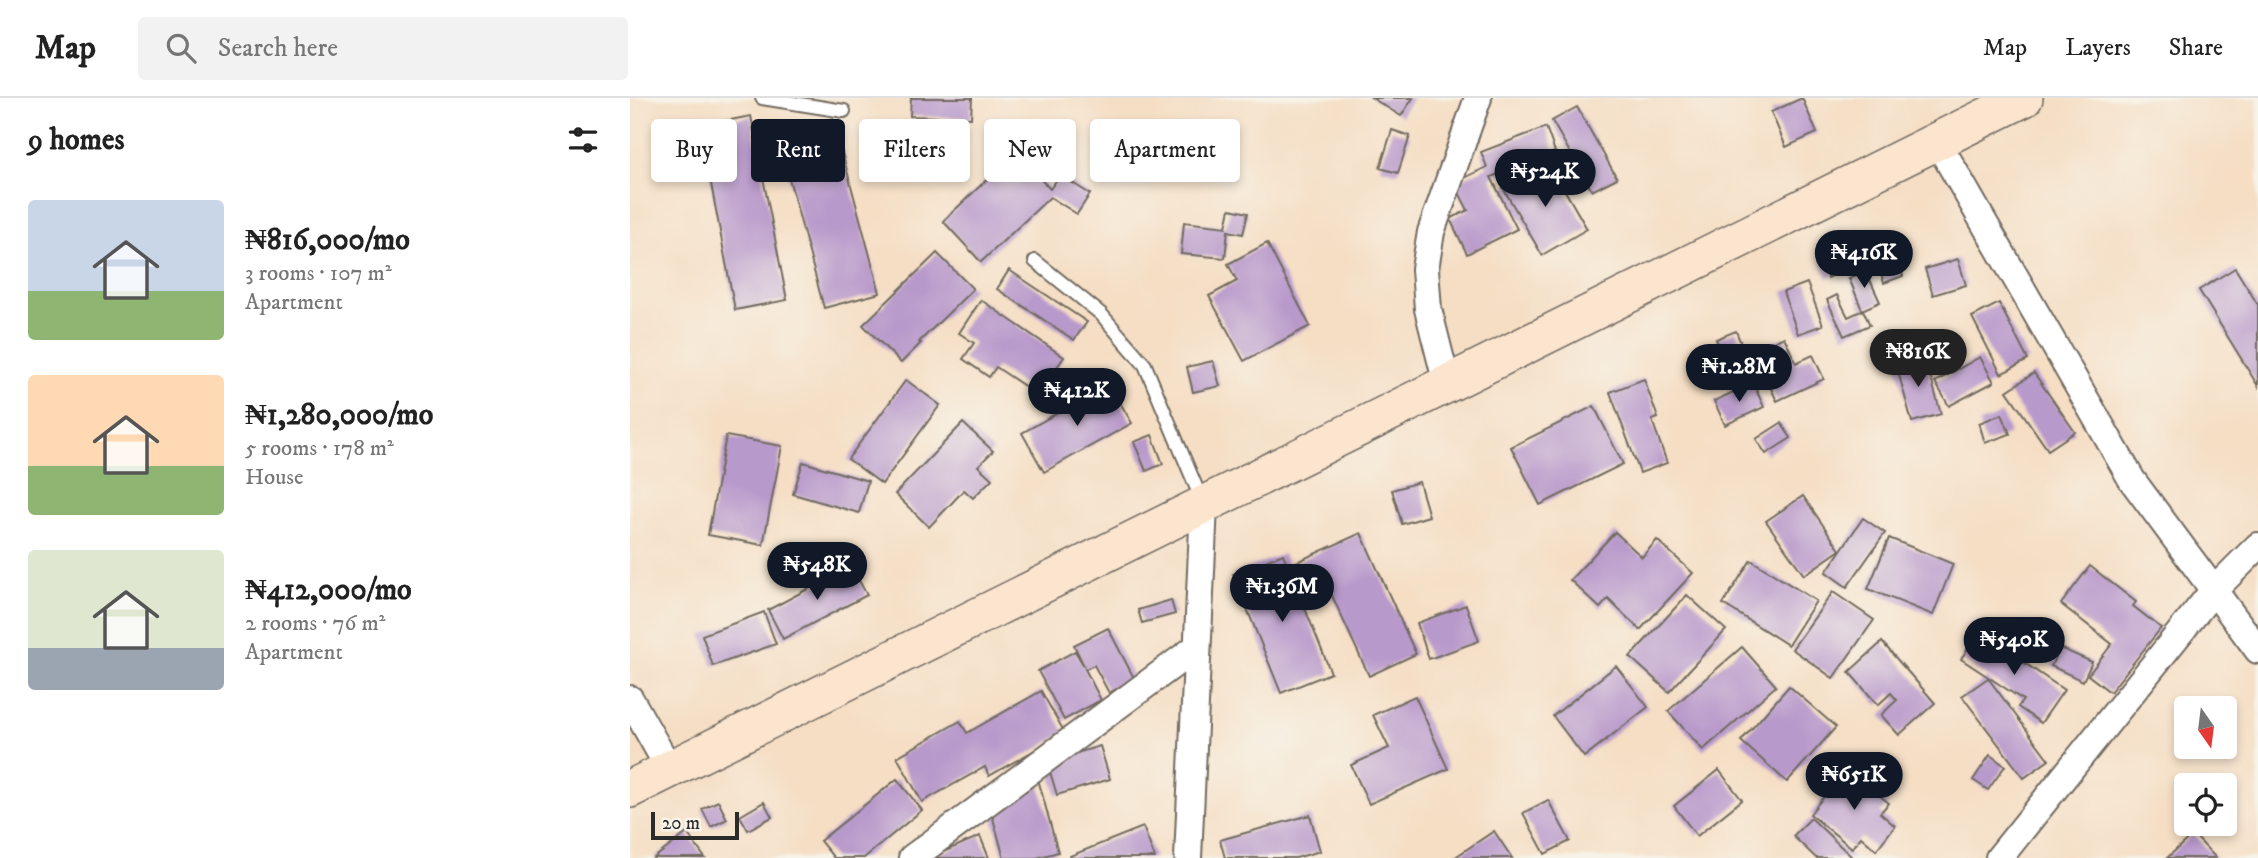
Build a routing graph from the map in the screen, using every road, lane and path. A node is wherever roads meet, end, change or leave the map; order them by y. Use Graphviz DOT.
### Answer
graph roads {
  1 [pos="762,98"];
  2 [pos="1478,98"];
  3 [pos="2024,98"];
  4 [pos="844,111"];
  5 [pos="1937,141"];
  6 [pos="1035,261"];
  7 [pos="1447,384"];
  8 [pos="1204,505"];
  9 [pos="2258,546"];
  10 [pos="2214,590"];
  11 [pos="1196,647"];
  12 [pos="2258,650"];
  13 [pos="630,699"];
  14 [pos="670,769"];
  15 [pos="630,789"];
  16 [pos="912,858"];
  17 [pos="1188,858"];
  18 [pos="1999,858"];
  1 -- 4 [label="lane"];
  2 -- 7 [label="street"];
  3 -- 5 [label="main road"];
  5 -- 7 [label="main road"];
  5 -- 10 [label="street"];
  6 -- 8 [label="lane"];
  7 -- 8 [label="main road"];
  8 -- 11 [label="street"];
  8 -- 14 [label="main road"];
  9 -- 10 [label="street"];
  10 -- 12 [label="street"];
  10 -- 18 [label="street"];
  11 -- 16 [label="street"];
  11 -- 17 [label="street"];
  13 -- 14 [label="street"];
  14 -- 15 [label="main road"];
}
